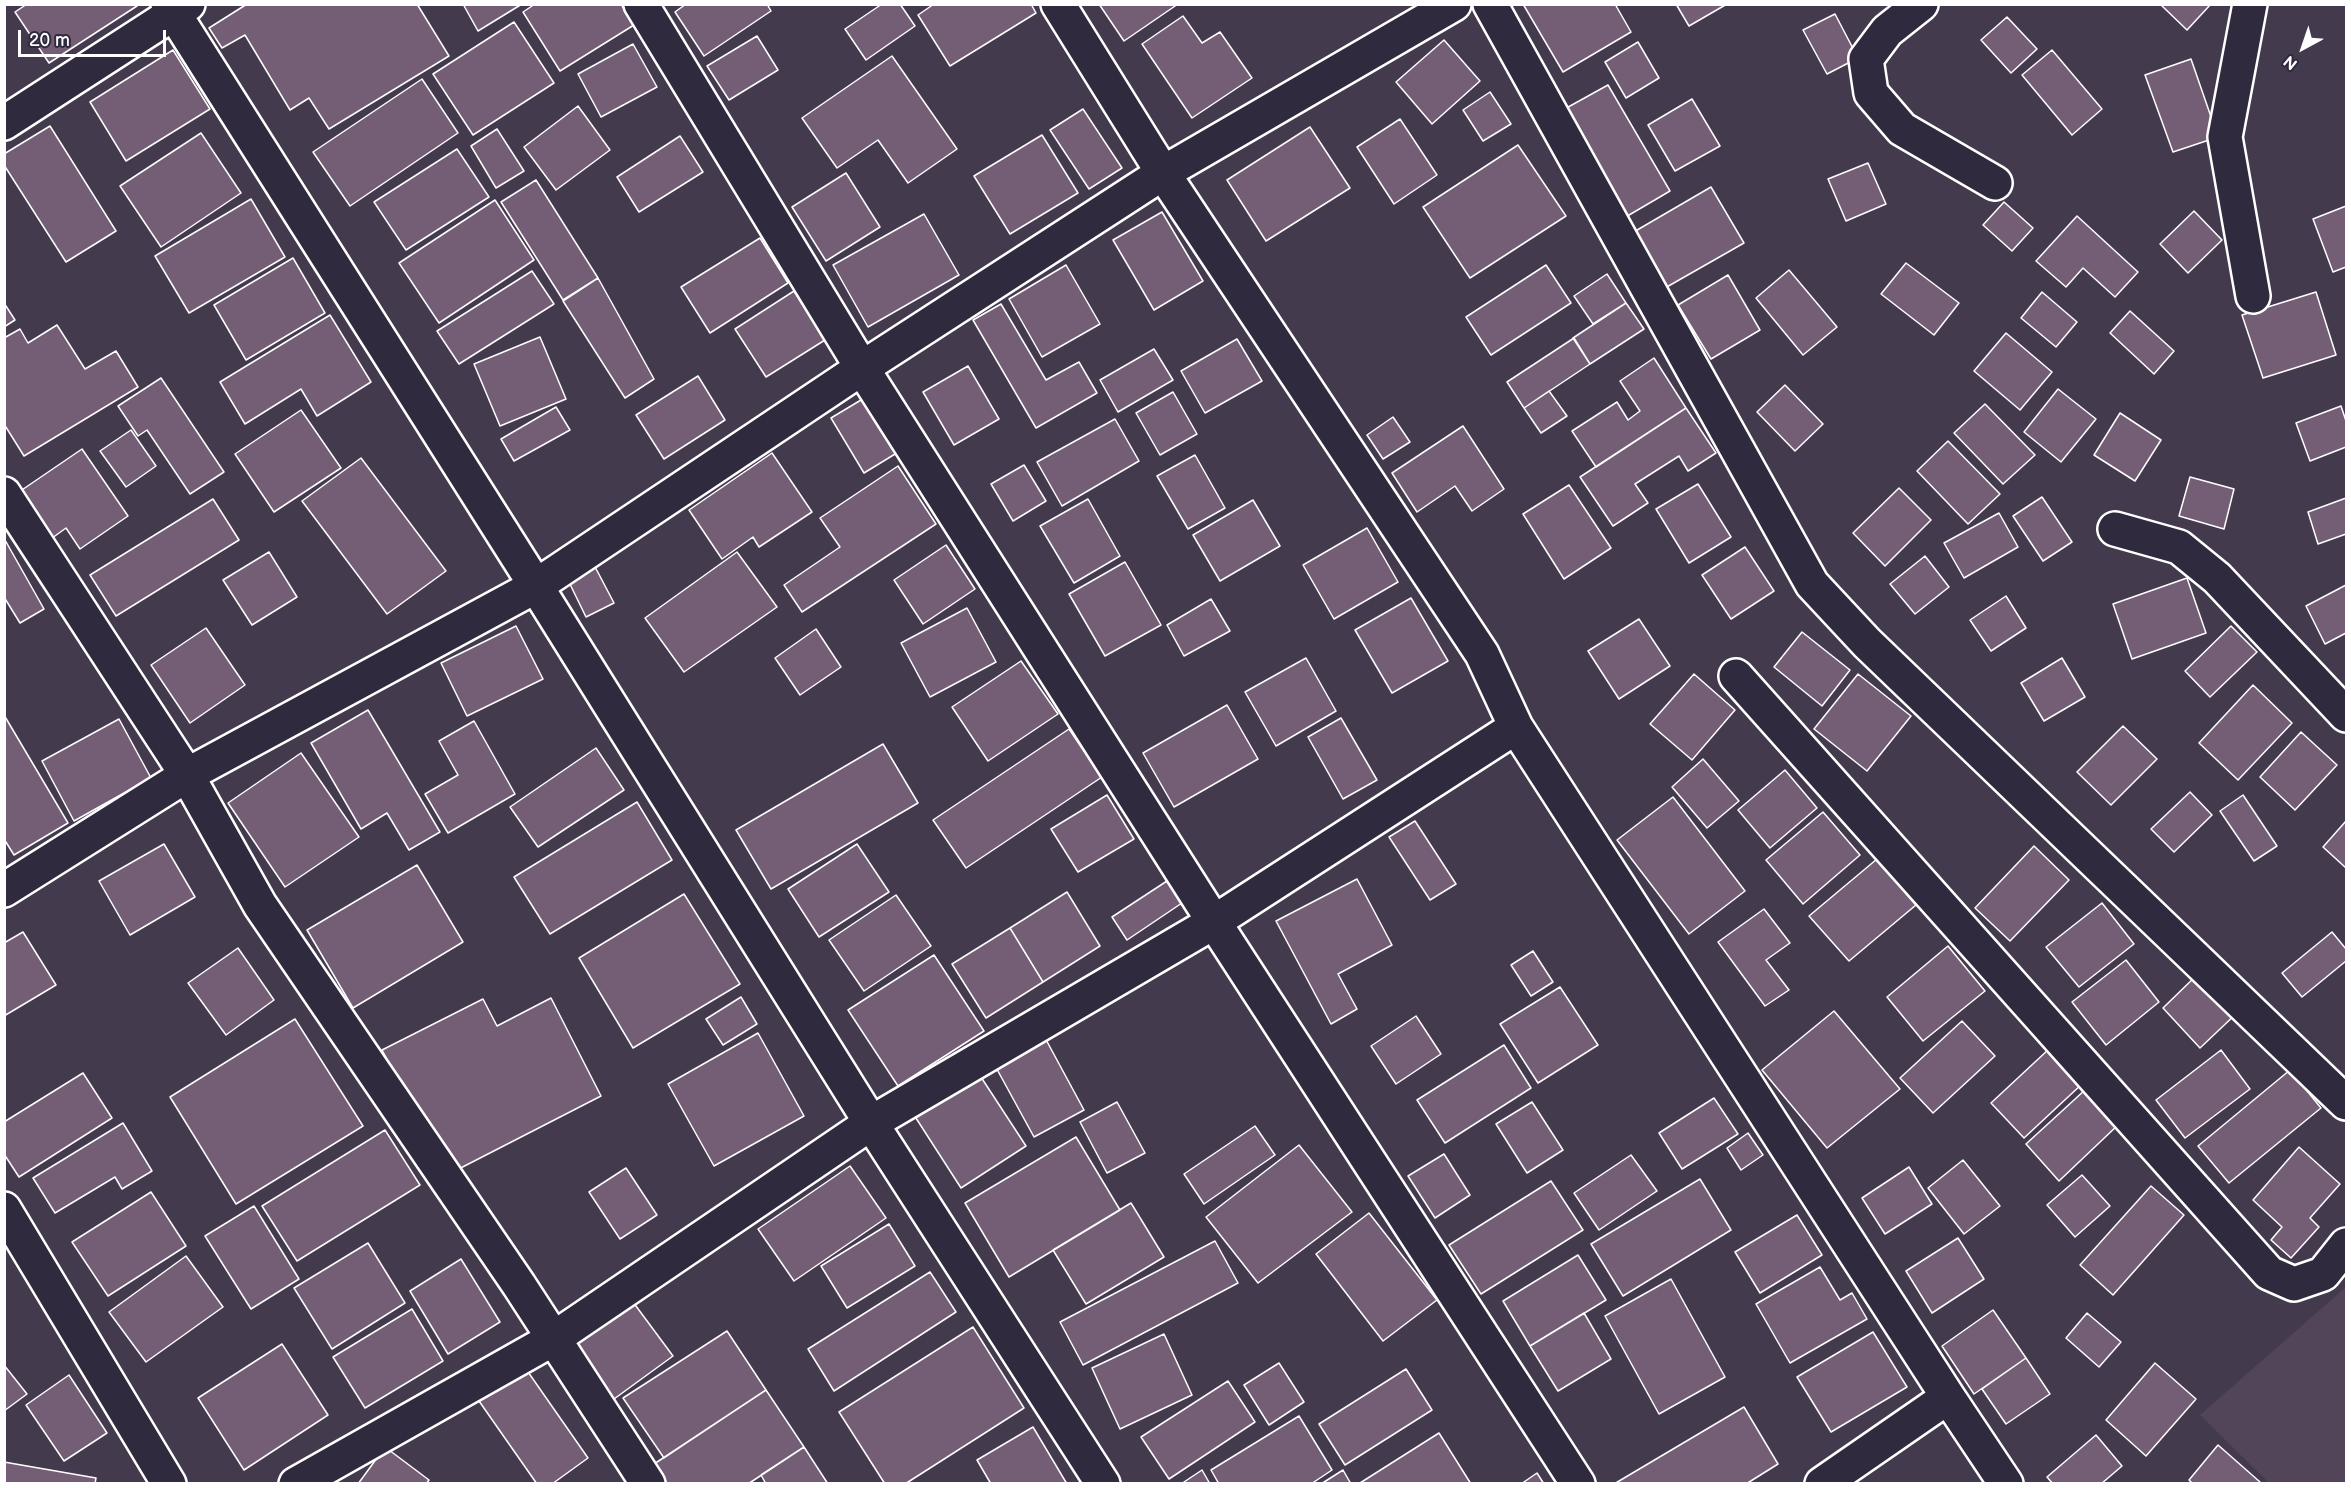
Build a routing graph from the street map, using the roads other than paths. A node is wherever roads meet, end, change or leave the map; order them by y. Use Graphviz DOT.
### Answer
graph roads {
  1 [pos="641,4"];
  2 [pos="1058,4"];
  3 [pos="1454,4"];
  4 [pos="1490,4"];
  5 [pos="1921,4"];
  6 [pos="2250,4"];
  7 [pos="177,7"];
  8 [pos="4,123"];
  9 [pos="1163,173"];
  10 [pos="1995,183"];
  11 [pos="2253,296"];
  12 [pos="862,368"];
  13 [pos="4,494"];
  14 [pos="2115,529"];
  15 [pos="536,586"];
  16 [pos="1736,676"];
  17 [pos="2346,715"];
  18 [pos="1516,727"];
  19 [pos="187,775"];
  20 [pos="4,890"];
  21 [pos="1214,922"];
  22 [pos="2346,1104"];
  23 [pos="871,1123"];
  24 [pos="4,1209"];
  25 [pos="2346,1245"];
  26 [pos="554,1339"];
  27 [pos="1948,1397"];
  28 [pos="169,1484"];
  29 [pos="296,1484"];
  30 [pos="648,1484"];
  31 [pos="1103,1484"];
  32 [pos="1578,1484"];
  33 [pos="1822,1484"];
  34 [pos="2006,1484"];
  1 -- 12 [label="street"];
  2 -- 9 [label="street"];
  3 -- 9 [label="street"];
  4 -- 22 [label="street"];
  5 -- 10 [label="street"];
  6 -- 11 [label="street"];
  7 -- 8 [label="street"];
  7 -- 15 [label="street"];
  9 -- 12 [label="street"];
  9 -- 18 [label="street"];
  12 -- 15 [label="street"];
  12 -- 21 [label="street"];
  13 -- 19 [label="street"];
  14 -- 17 [label="street"];
  15 -- 19 [label="street"];
  15 -- 23 [label="street"];
  16 -- 25 [label="street"];
  18 -- 21 [label="street"];
  18 -- 27 [label="street"];
  19 -- 20 [label="street"];
  19 -- 26 [label="street"];
  21 -- 23 [label="street"];
  21 -- 32 [label="street"];
  23 -- 26 [label="street"];
  23 -- 31 [label="street"];
  24 -- 28 [label="street"];
  26 -- 29 [label="street"];
  26 -- 30 [label="street"];
  27 -- 33 [label="street"];
  27 -- 34 [label="street"];
}
